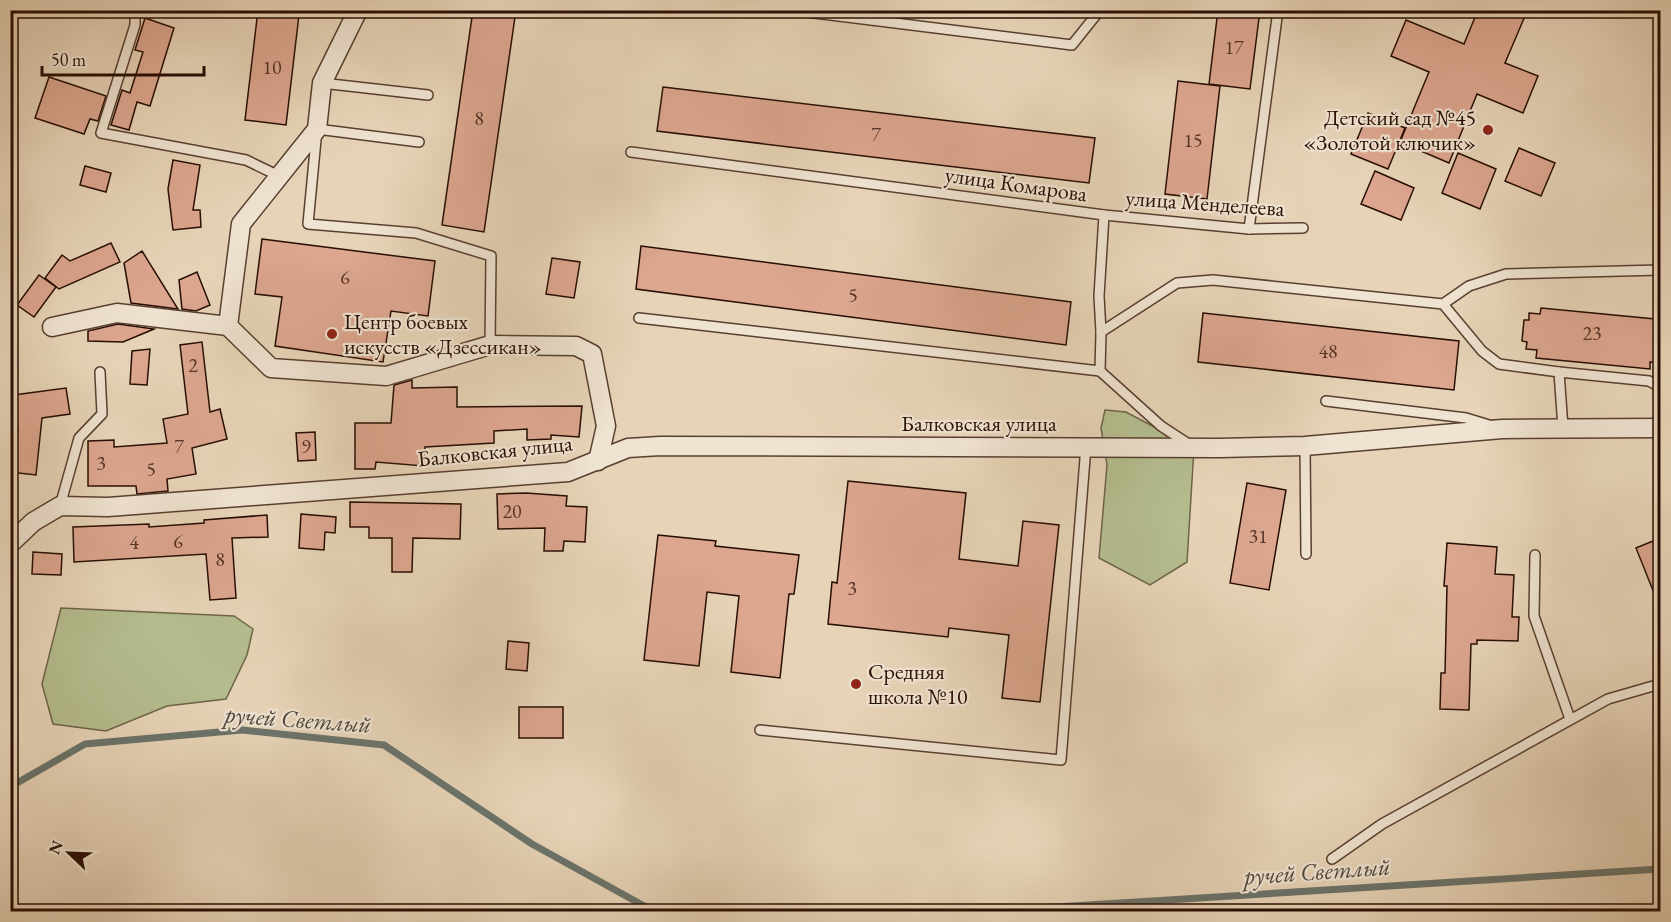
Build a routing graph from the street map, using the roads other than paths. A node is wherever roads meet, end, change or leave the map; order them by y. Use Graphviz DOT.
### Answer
graph roads {
  1 [pos="135,10"];
  2 [pos="358,10"];
  3 [pos="790,10"];
  4 [pos="1100,10"];
  5 [pos="1278,10"];
  6 [pos="322,83"];
  7 [pos="428,95"];
  8 [pos="317,129"];
  9 [pos="419,142"];
  10 [pos="631,152"];
  11 [pos="279,176"];
  12 [pos="1104,215"];
  13 [pos="1303,228"];
  14 [pos="1248,229"];
  15 [pos="1660,270"];
  16 [pos="1443,304"];
  17 [pos="639,318"];
  18 [pos="228,326"];
  19 [pos="52,327"];
  20 [pos="1101,332"];
  21 [pos="490,345"];
  22 [pos="1100,371"];
  23 [pos="100,372"];
  24 [pos="1559,372"];
  25 [pos="1660,387"];
  26 [pos="1326,401"];
  27 [pos="1563,428"];
  28 [pos="1660,428"];
  29 [pos="1502,429"];
  30 [pos="1086,446"];
  31 [pos="1305,446"];
  32 [pos="1194,448"];
  33 [pos="598,461"];
  34 [pos="60,506"];
  35 [pos="10,544"];
  36 [pos="1306,554"];
  37 [pos="1535,555"];
  38 [pos="1660,684"];
  39 [pos="1570,719"];
  40 [pos="760,730"];
  41 [pos="1332,859"];
  1 -- 11 [label="lane"];
  2 -- 6 [label="street"];
  3 -- 4 [label="lane"];
  5 -- 14 [label="lane"];
  6 -- 7 [label="lane"];
  6 -- 8 [label="street"];
  8 -- 9 [label="lane"];
  8 -- 11 [label="street"];
  8 -- 21 [label="lane"];
  10 -- 12 [label="lane, улица Комарова"];
  11 -- 18 [label="street"];
  12 -- 14 [label="lane, улица Менделеева"];
  12 -- 20 [label="lane, улица Комарова"];
  13 -- 14 [label="lane, улица Менделеева"];
  15 -- 16 [label="lane"];
  16 -- 20 [label="lane"];
  16 -- 24 [label="lane"];
  17 -- 22 [label="lane"];
  18 -- 19 [label="street"];
  18 -- 21 [label="street"];
  20 -- 22 [label="lane, улица Комарова"];
  21 -- 33 [label="street"];
  22 -- 32 [label="lane"];
  23 -- 34 [label="lane"];
  24 -- 25 [label="lane"];
  24 -- 27 [label="lane"];
  26 -- 29 [label="lane"];
  27 -- 28 [label="street, Балковская улица"];
  27 -- 29 [label="street, Балковская улица"];
  29 -- 31 [label="street, Балковская улица"];
  30 -- 32 [label="street, Балковская улица"];
  30 -- 33 [label="street, Балковская улица"];
  30 -- 40 [label="lane"];
  31 -- 32 [label="street, Балковская улица"];
  31 -- 36 [label="lane"];
  33 -- 34 [label="street, Балковская улица"];
  34 -- 35 [label="street"];
  37 -- 39 [label="lane"];
  38 -- 39 [label="lane"];
  39 -- 41 [label="lane"];
}
